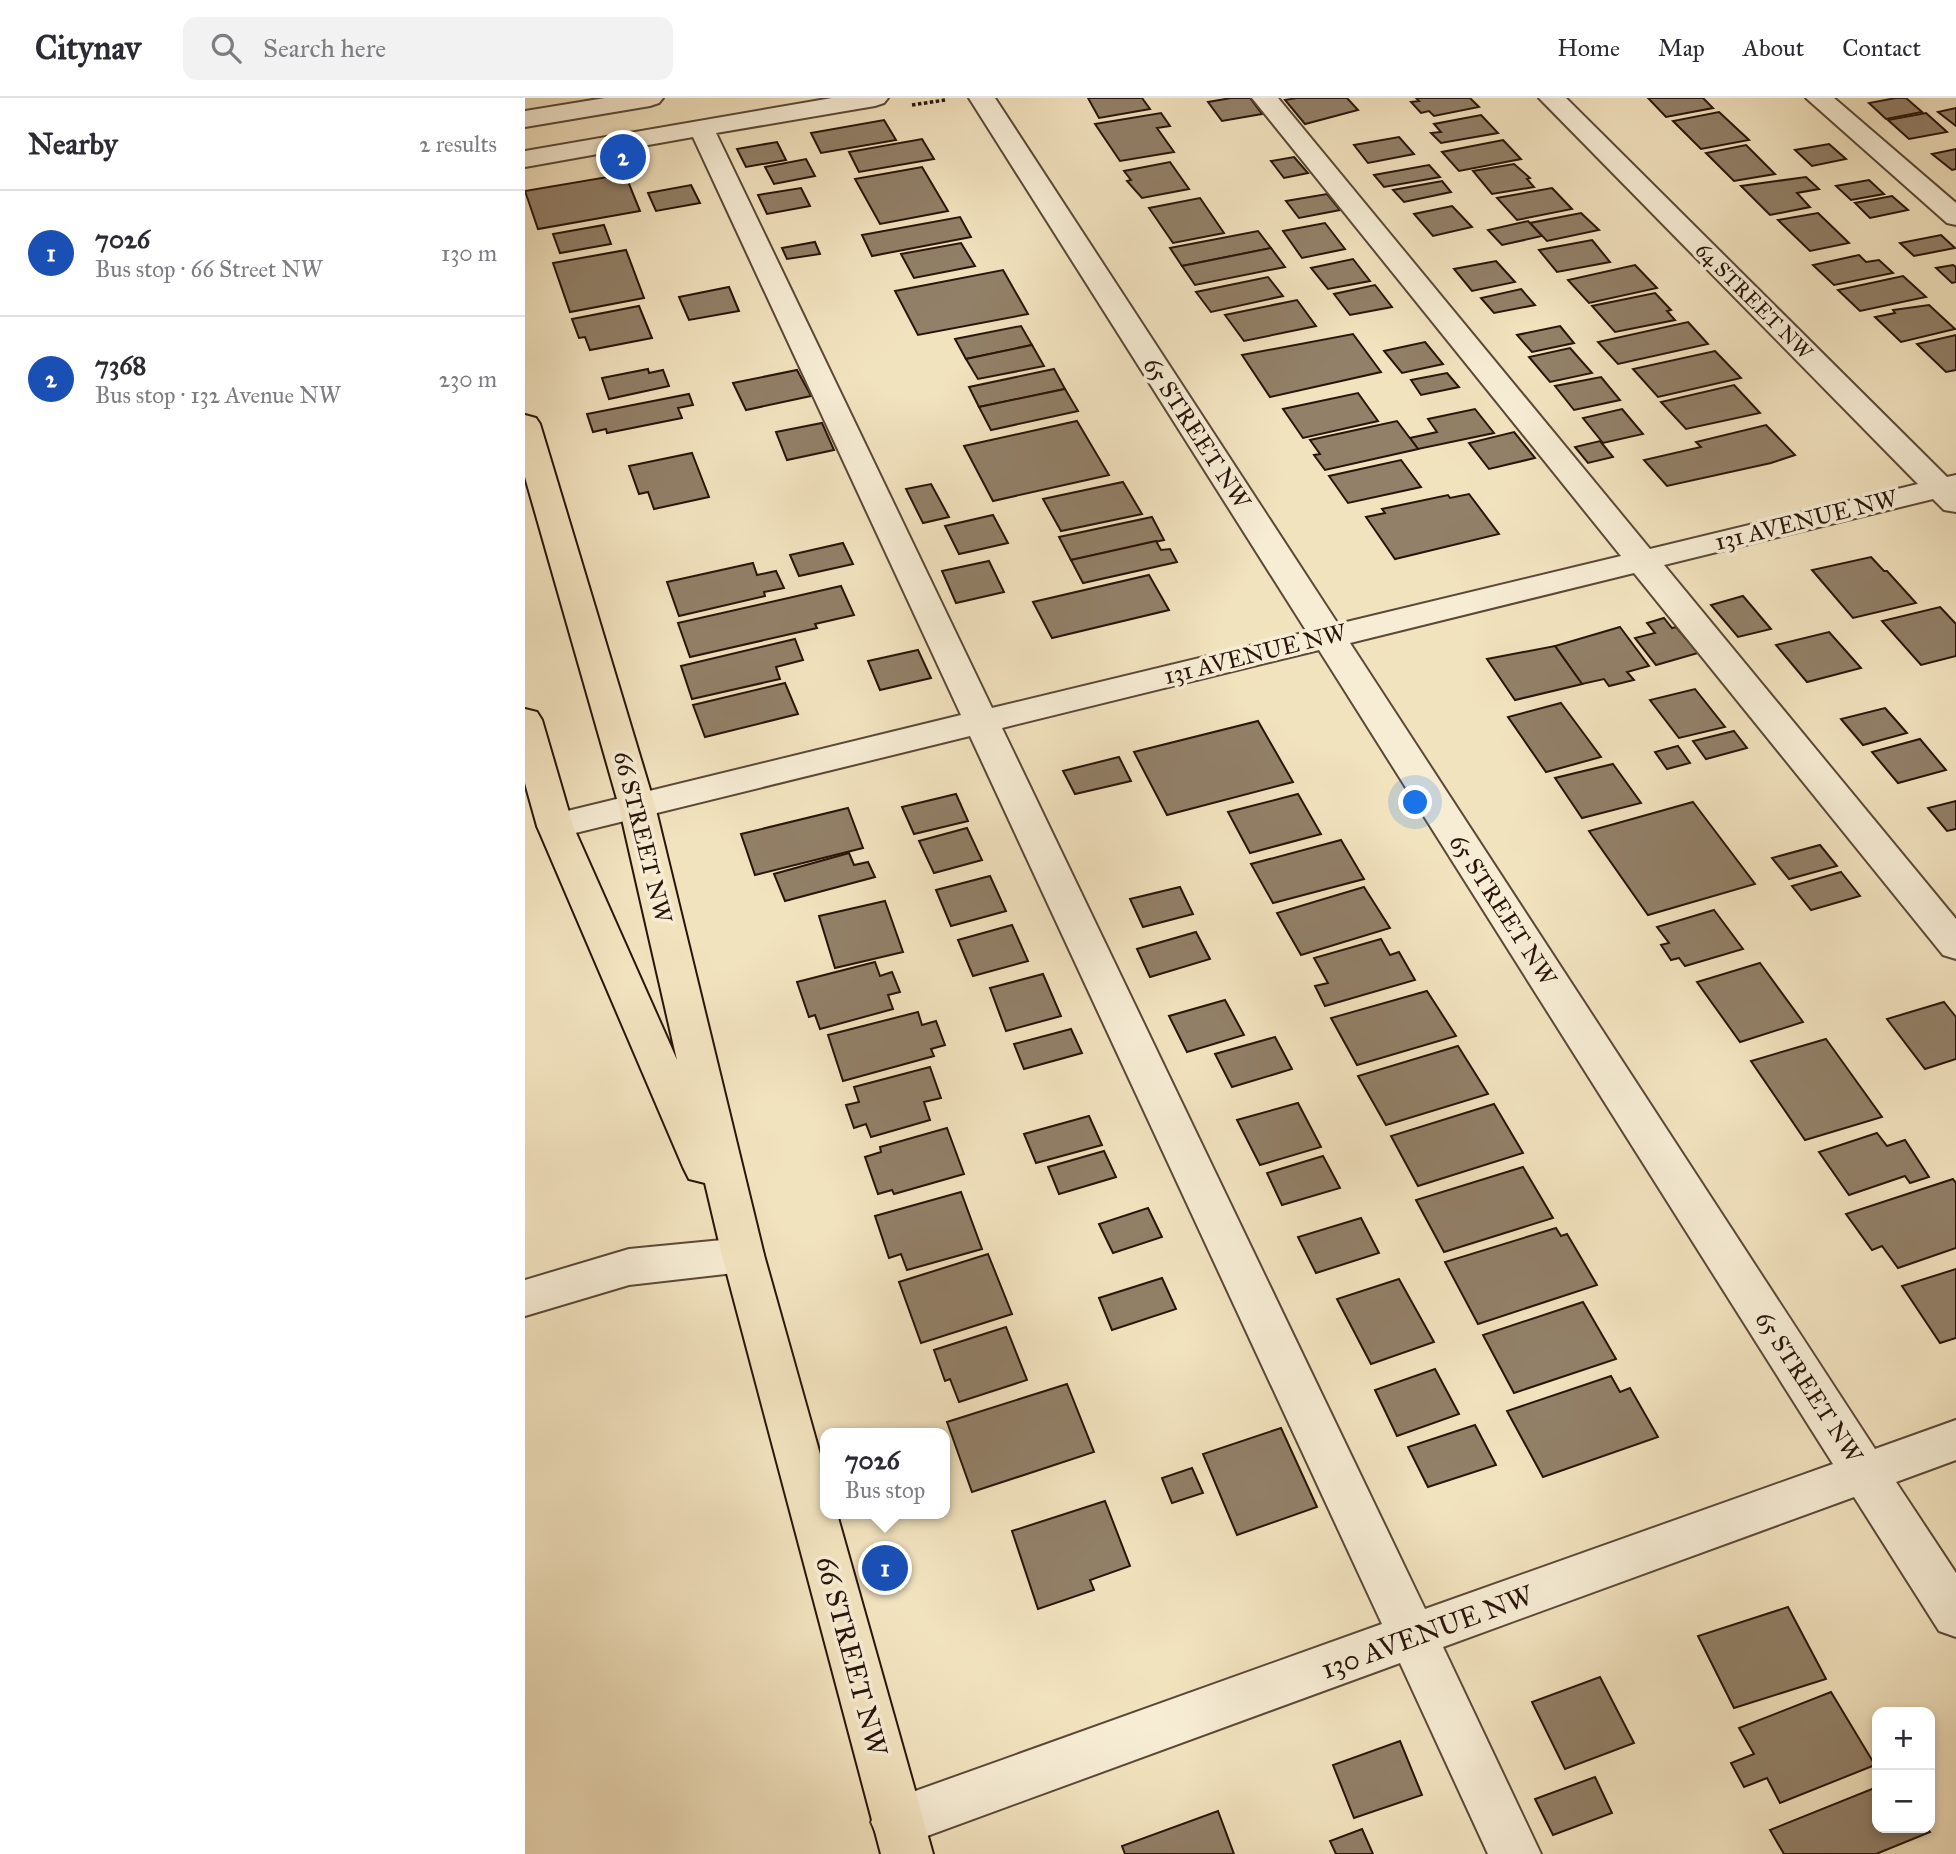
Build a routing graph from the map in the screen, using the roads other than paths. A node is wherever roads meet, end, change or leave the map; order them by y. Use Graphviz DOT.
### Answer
graph roads {
  1 [pos="650,98"];
  2 [pos="874,98"];
  3 [pos="982,98"];
  4 [pos="1265,98"];
  5 [pos="1552,98"];
  6 [pos="1819,98"];
  7 [pos="555,109"];
  8 [pos="701,128"];
  9 [pos="584,149"];
  10 [pos="525,159"];
  11 [pos="1956,217"];
  12 [pos="525,424"];
  13 [pos="535,490"];
  14 [pos="1950,492"];
  15 [pos="1640,561"];
  16 [pos="1328,637"];
  17 [pos="983,721"];
  18 [pos="527,737"];
  19 [pos="637,806"];
  20 [pos="555,826"];
  21 [pos="1956,944"];
  22 [pos="743,1255"];
  23 [pos="525,1298"];
  24 [pos="1956,1440"];
  25 [pos="1864,1474"];
  26 [pos="1956,1615"];
  27 [pos="1412,1637"];
  28 [pos="902,1838"];
  29 [pos="1515,1854"];
  1 -- 7 [label="street"];
  2 -- 8 [label="street"];
  3 -- 16 [label="street, 65 STREET NW"];
  4 -- 15 [label="street"];
  5 -- 14 [label="street, 64 STREET NW"];
  6 -- 11 [label="street"];
  7 -- 9 [label="street"];
  8 -- 9 [label="street"];
  8 -- 17 [label="street"];
  9 -- 10 [label="street"];
  12 -- 13 [label="main road, 66 STREET NW"];
  13 -- 19 [label="main road, 66 STREET NW"];
  14 -- 15 [label="street, 131 AVENUE NW"];
  15 -- 16 [label="street, 131 AVENUE NW"];
  15 -- 21 [label="street"];
  16 -- 17 [label="street, 131 AVENUE NW"];
  16 -- 25 [label="street, 65 STREET NW"];
  17 -- 19 [label="street, 131 AVENUE NW"];
  17 -- 27 [label="street"];
  18 -- 20 [label="main road, 66 STREET NW"];
  19 -- 20 [label="street, 131 AVENUE NW"];
  19 -- 22 [label="main road, 66 STREET NW"];
  20 -- 22 [label="main road, 66 STREET NW"];
  22 -- 23 [label="street"];
  22 -- 28 [label="main road, 66 STREET NW"];
  24 -- 25 [label="street, 130 AVENUE NW"];
  25 -- 26 [label="street, 65 STREET NW"];
  25 -- 27 [label="street, 130 AVENUE NW"];
  27 -- 28 [label="street, 130 AVENUE NW"];
  27 -- 29 [label="street"];
}
